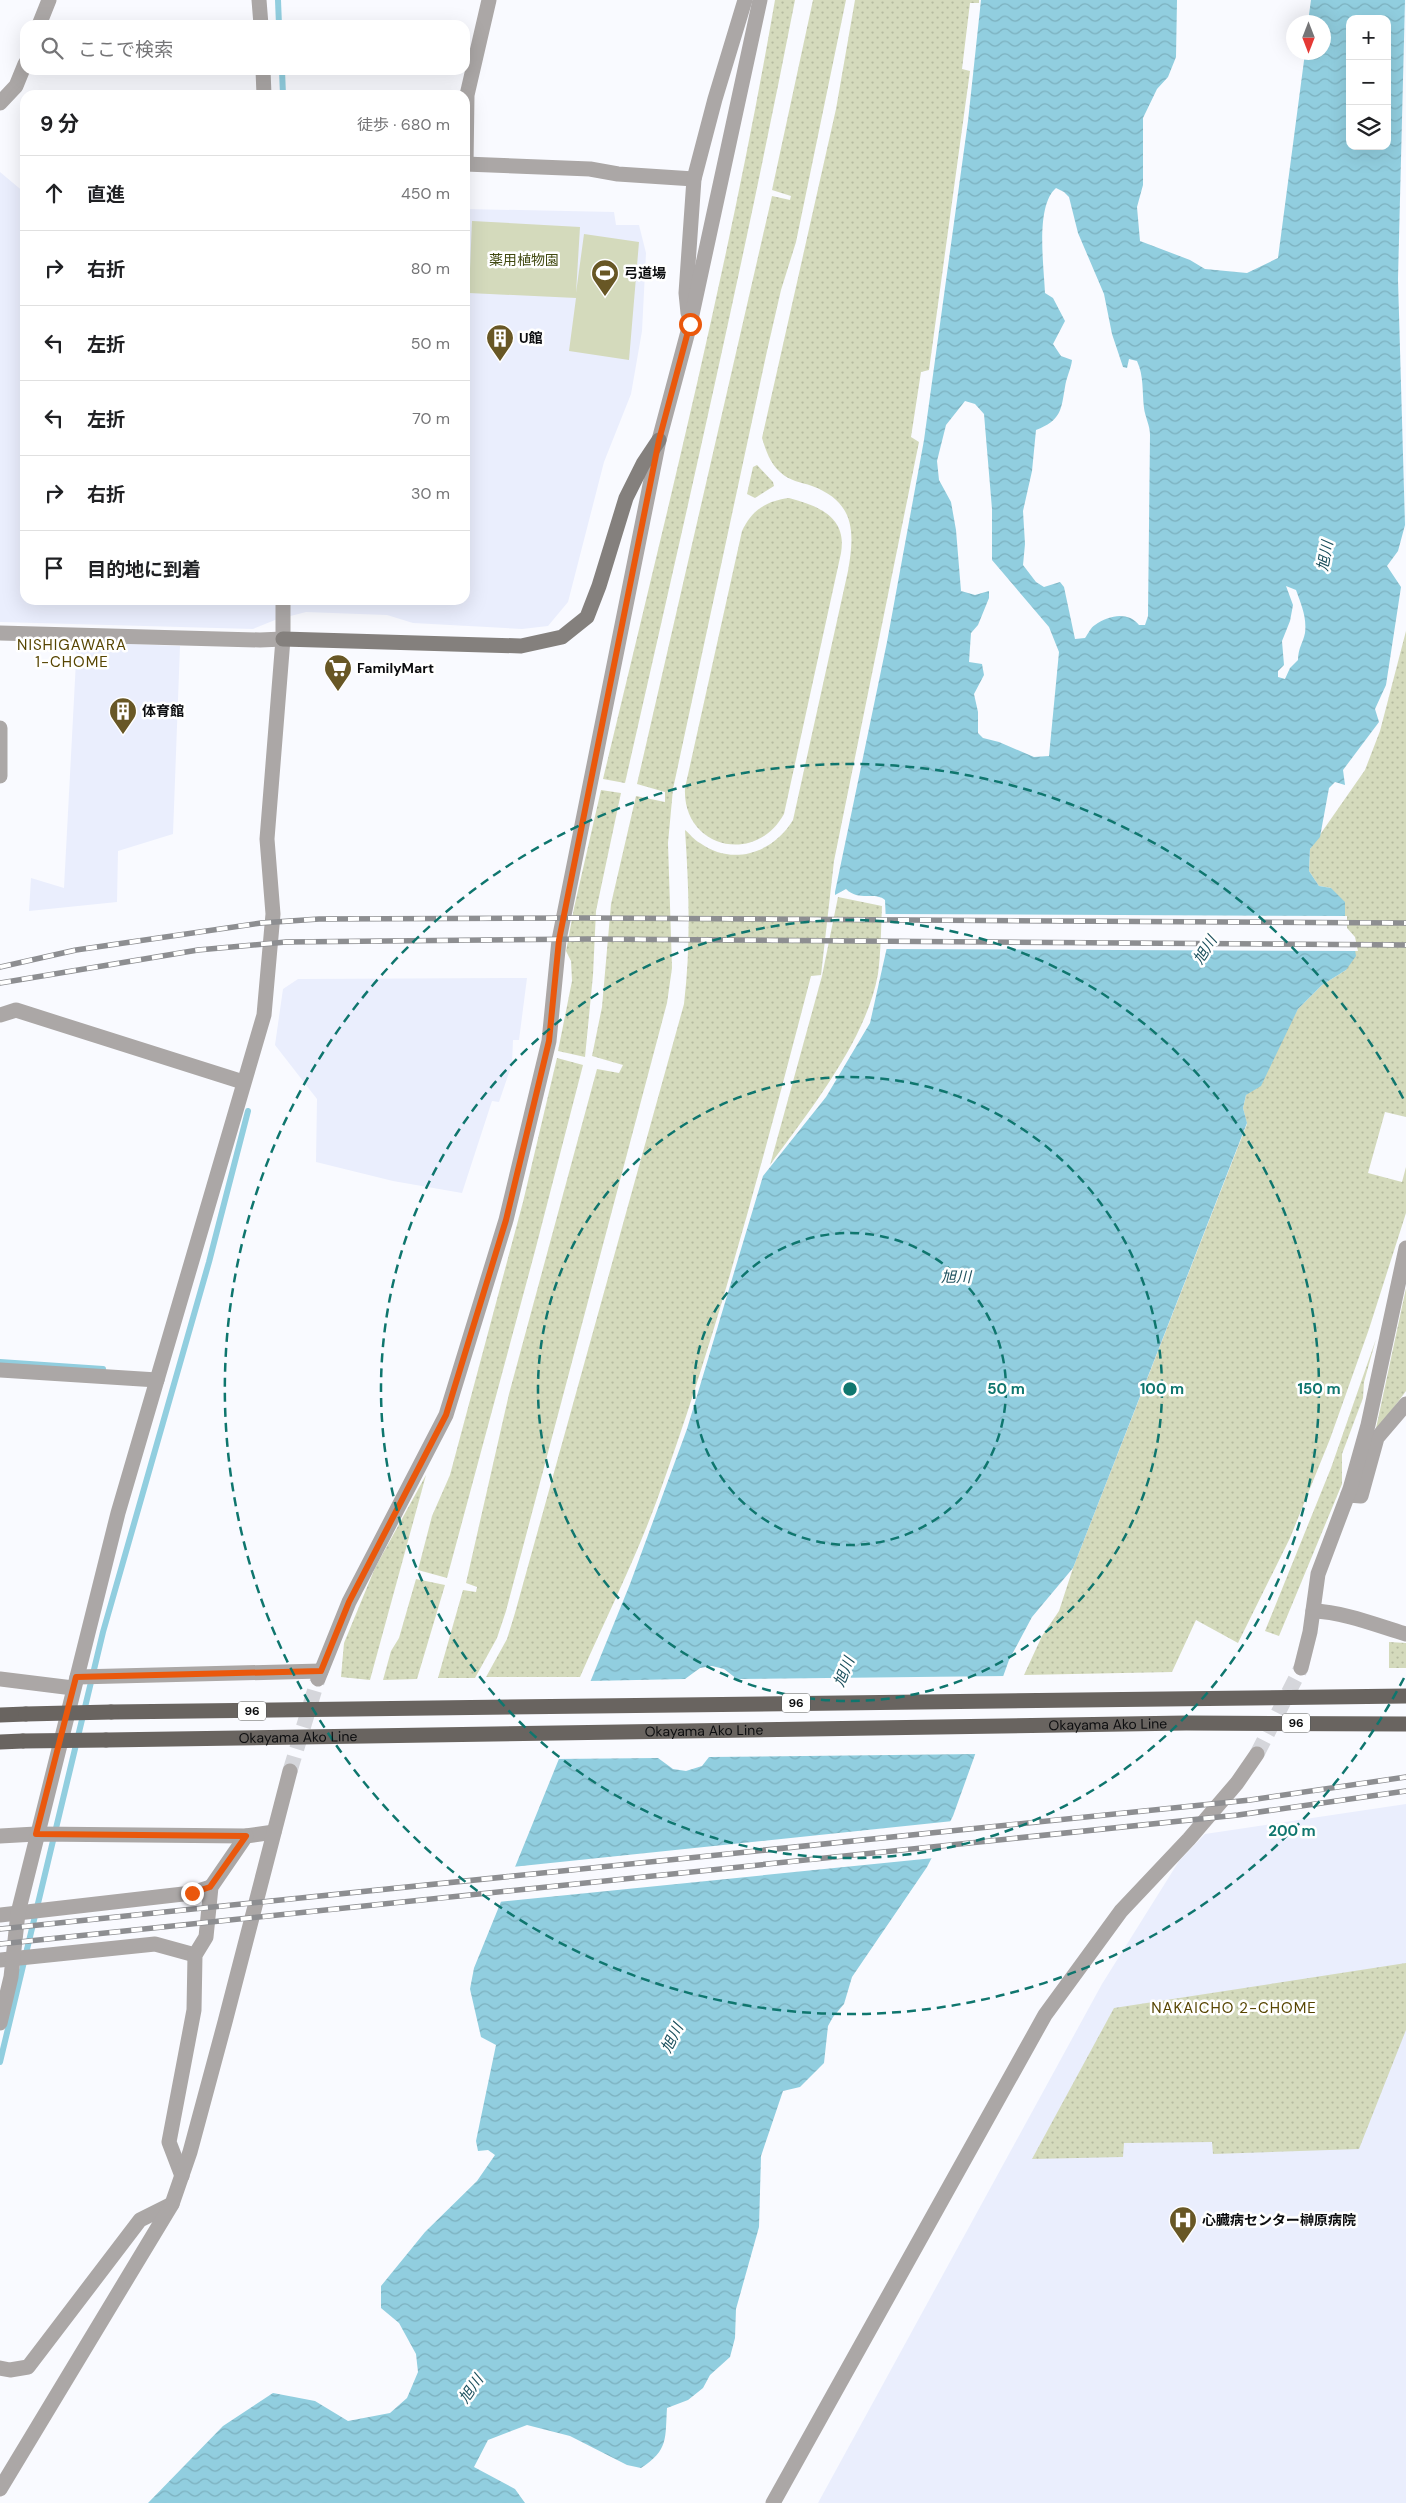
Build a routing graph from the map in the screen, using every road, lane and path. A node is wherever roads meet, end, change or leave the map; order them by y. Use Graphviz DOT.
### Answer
graph roads {
  1 [pos="49,0"];
  2 [pos="259,0"];
  3 [pos="489,0"];
  4 [pos="744,0"];
  5 [pos="760,0"];
  6 [pos="42,20"];
  7 [pos="260,20"];
  8 [pos="20,75"];
  9 [pos="263,75"];
  10 [pos="264,90"];
  11 [pos="468,90"];
  12 [pos="0,103"];
  13 [pos="470,164"];
  14 [pos="694,179"];
  15 [pos="690,324"];
  16 [pos="659,440"];
  17 [pos="283,605"];
  18 [pos="0,633"];
  19 [pos="283,639"];
  20 [pos="0,728"];
  21 [pos="0,776"];
  22 [pos="0,1014"];
  23 [pos="243,1082"];
  24 [pos="1406,1248"];
  25 [pos="0,1370"];
  26 [pos="157,1380"];
  27 [pos="1406,1404"];
  28 [pos="1348,1495"];
  29 [pos="1312,1612"];
  30 [pos="1406,1634"];
  31 [pos="1301,1668"];
  32 [pos="0,1679"];
  33 [pos="77,1680"];
  34 [pos="1406,1696"];
  35 [pos="0,1715"];
  36 [pos="1406,1724"];
  37 [pos="0,1742"];
  38 [pos="1257,1754"];
  39 [pos="290,1771"];
  40 [pos="274,1832"];
  41 [pos="42,1834"];
  42 [pos="0,1836"];
  43 [pos="246,1836"];
  44 [pos="210,1887"];
  45 [pos="24,1912"];
  46 [pos="0,1915"];
  47 [pos="195,1955"];
  48 [pos="16,1959"];
  49 [pos="0,2023"];
  50 [pos="182,2176"];
  51 [pos="172,2204"];
  52 [pos="0,2368"];
  53 [pos="0,2489"];
  54 [pos="773,2503"];
  1 -- 6 [label="street"];
  2 -- 7 [label="street"];
  3 -- 11 [label="street"];
  4 -- 14 [label="street"];
  5 -- 15 [label="street"];
  8 -- 12 [label="street"];
  9 -- 10 [label="street"];
  13 -- 14 [label="street"];
  14 -- 15 [label="street"];
  15 -- 16 [label="street"];
  16 -- 19 [label="street"];
  16 -- 33 [label="street"];
  17 -- 19 [label="street"];
  18 -- 19 [label="street"];
  19 -- 23 [label="street"];
  20 -- 21 [label="street"];
  22 -- 23 [label="street"];
  23 -- 26 [label="street"];
  24 -- 28 [label="street"];
  25 -- 26 [label="street"];
  26 -- 33 [label="street"];
  27 -- 28 [label="street"];
  28 -- 29 [label="street"];
  29 -- 30 [label="street"];
  29 -- 31 [label="street"];
  32 -- 33 [label="street"];
  33 -- 41 [label="street"];
  34 -- 35 [label="main road, Okayama Ako Line / 96, bridge"];
  36 -- 37 [label="main road, Okayama Ako Line / 96, bridge"];
  38 -- 54 [label="street"];
  39 -- 40 [label="street"];
  40 -- 43 [label="street"];
  40 -- 50 [label="street"];
  41 -- 42 [label="street"];
  41 -- 43 [label="street"];
  41 -- 45 [label="street"];
  43 -- 44 [label="street"];
  44 -- 45 [label="street"];
  44 -- 47 [label="street"];
  45 -- 46 [label="street"];
  45 -- 48 [label="street"];
  47 -- 48 [label="street"];
  47 -- 50 [label="street"];
  48 -- 49 [label="street"];
  50 -- 51 [label="street"];
  51 -- 52 [label="street"];
  51 -- 53 [label="street"];
}
